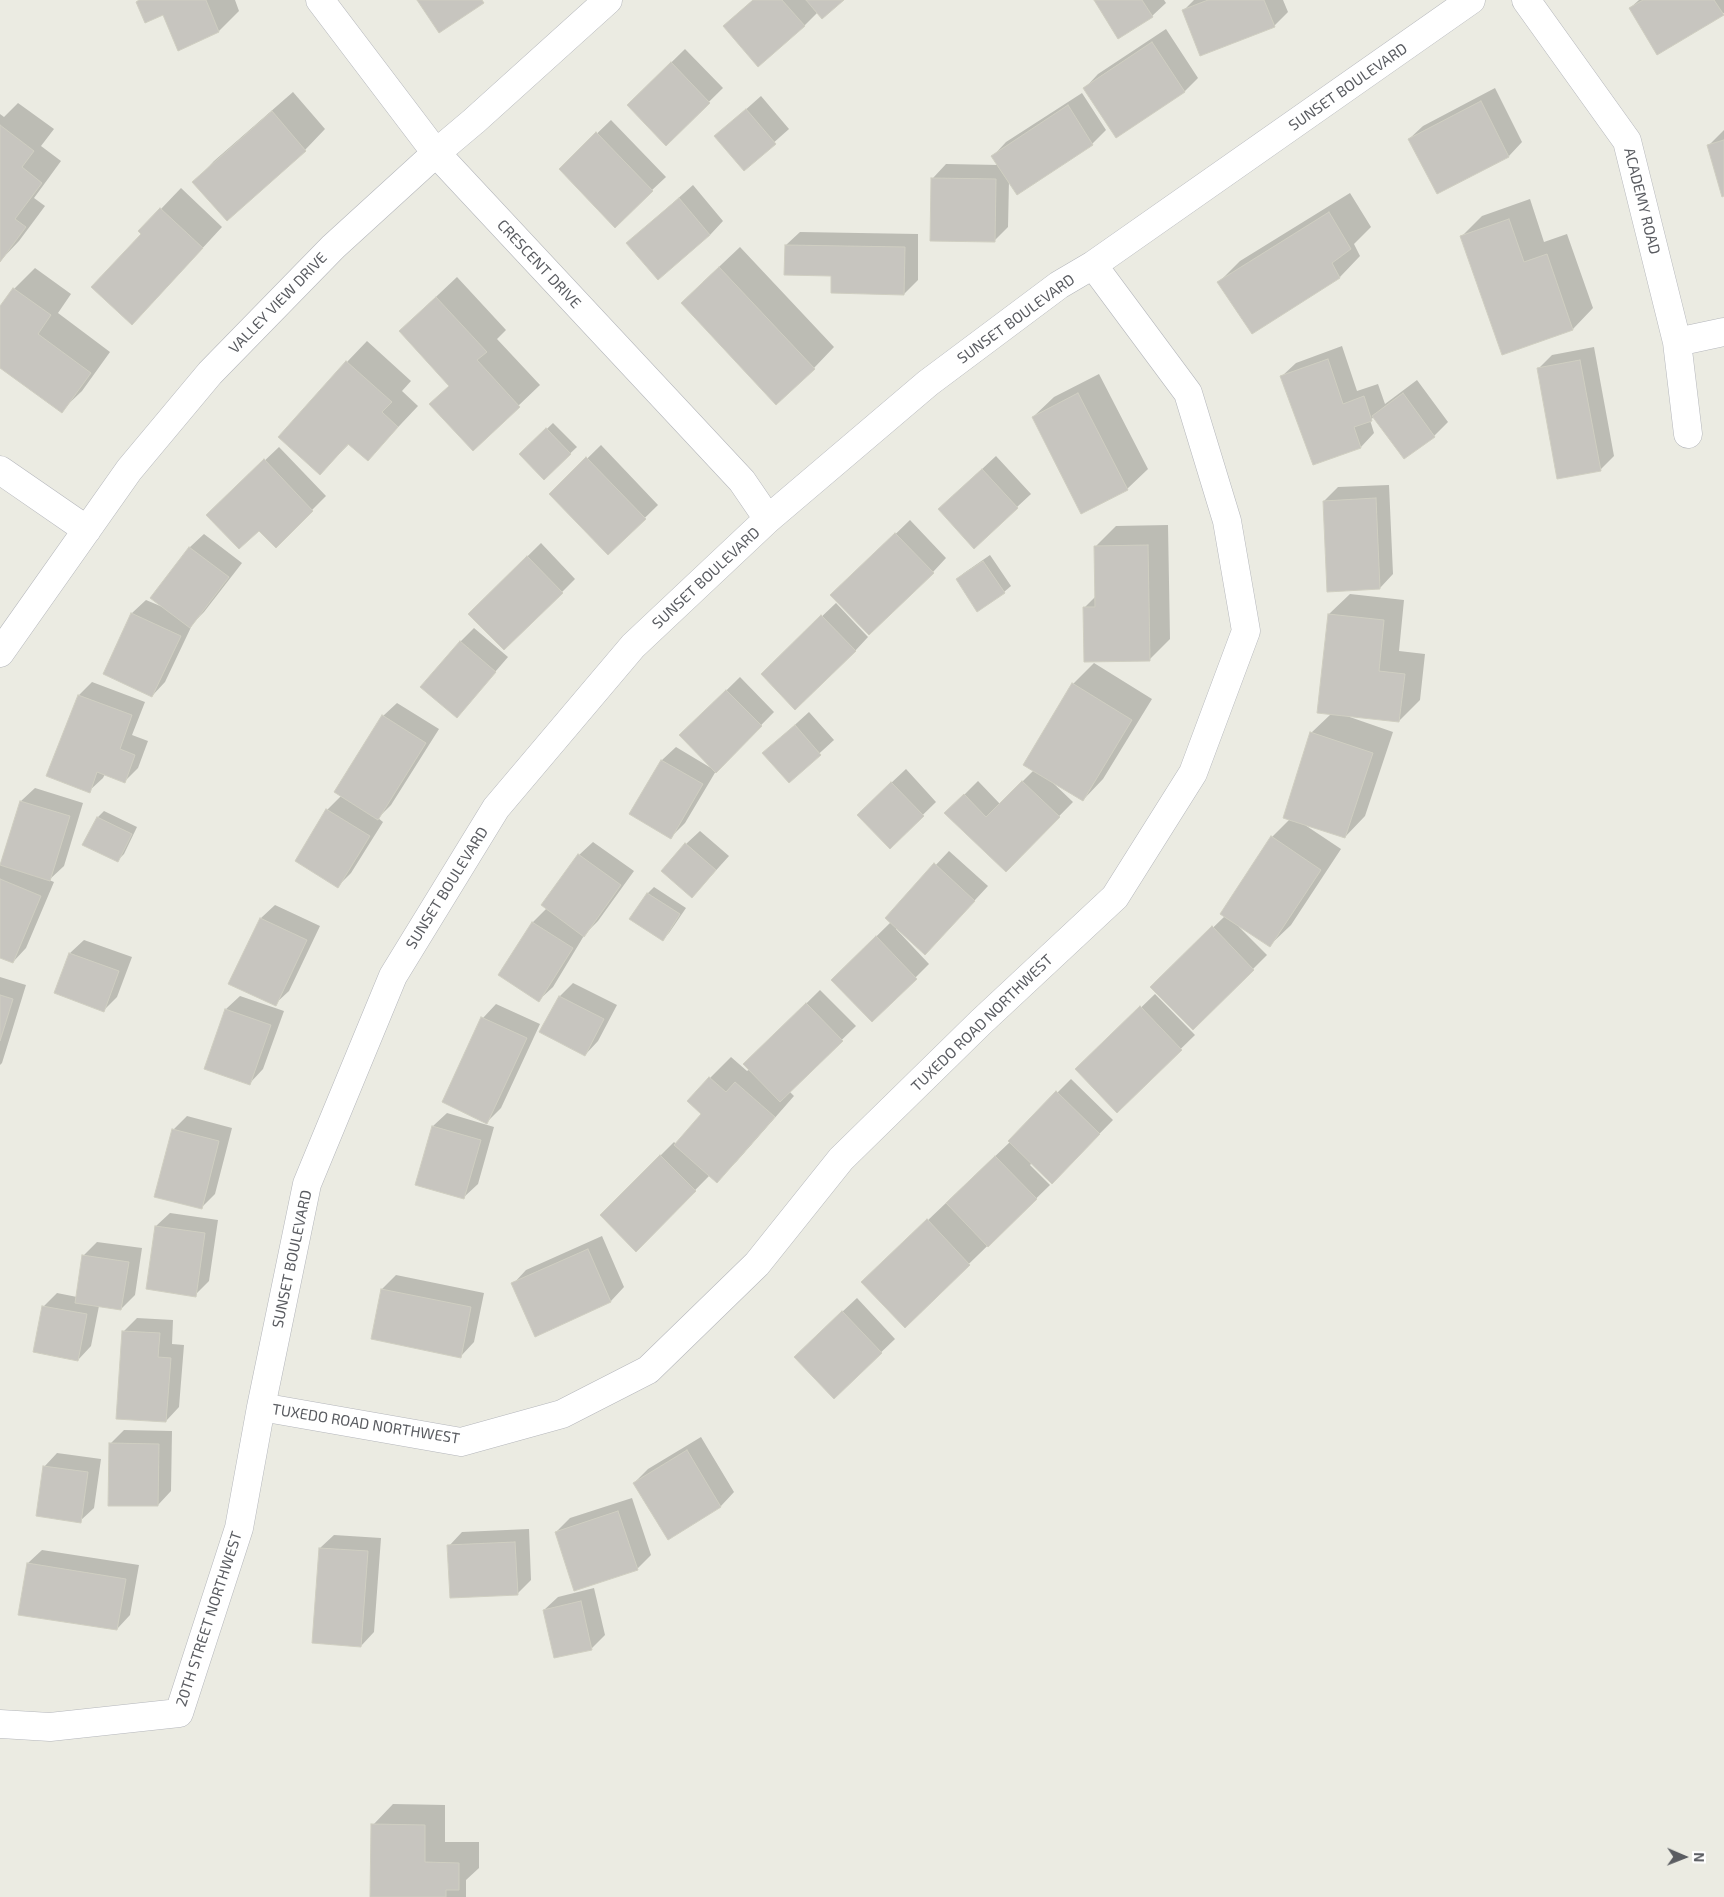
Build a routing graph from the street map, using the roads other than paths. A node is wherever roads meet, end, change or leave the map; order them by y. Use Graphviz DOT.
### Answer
graph roads {
  1 [pos="320,0"];
  2 [pos="608,0"];
  3 [pos="1471,0"];
  4 [pos="1526,0"];
  5 [pos="436,152"];
  6 [pos="1093,265"];
  7 [pos="1724,332"];
  8 [pos="1677,342"];
  9 [pos="1688,434"];
  10 [pos="0,470"];
  11 [pos="768,519"];
  12 [pos="87,530"];
  13 [pos="0,652"];
  14 [pos="261,1407"];
  15 [pos="0,1724"];
  1 -- 5 [label="street, CRESCENT DRIVE"];
  2 -- 5 [label="street, VALLEY VIEW DRIVE"];
  3 -- 6 [label="street, SUNSET BOULEVARD"];
  4 -- 8 [label="street, ACADEMY ROAD"];
  5 -- 11 [label="street, CRESCENT DRIVE"];
  5 -- 12 [label="street, VALLEY VIEW DRIVE"];
  6 -- 11 [label="street, SUNSET BOULEVARD"];
  6 -- 14 [label="street, TUXEDO ROAD NORTHWEST"];
  7 -- 8 [label="street"];
  8 -- 9 [label="street, ACADEMY ROAD"];
  10 -- 12 [label="street"];
  11 -- 14 [label="street, SUNSET BOULEVARD"];
  12 -- 13 [label="street, VALLEY VIEW DRIVE"];
  14 -- 15 [label="street, 20TH STREET NORTHWEST"];
}
